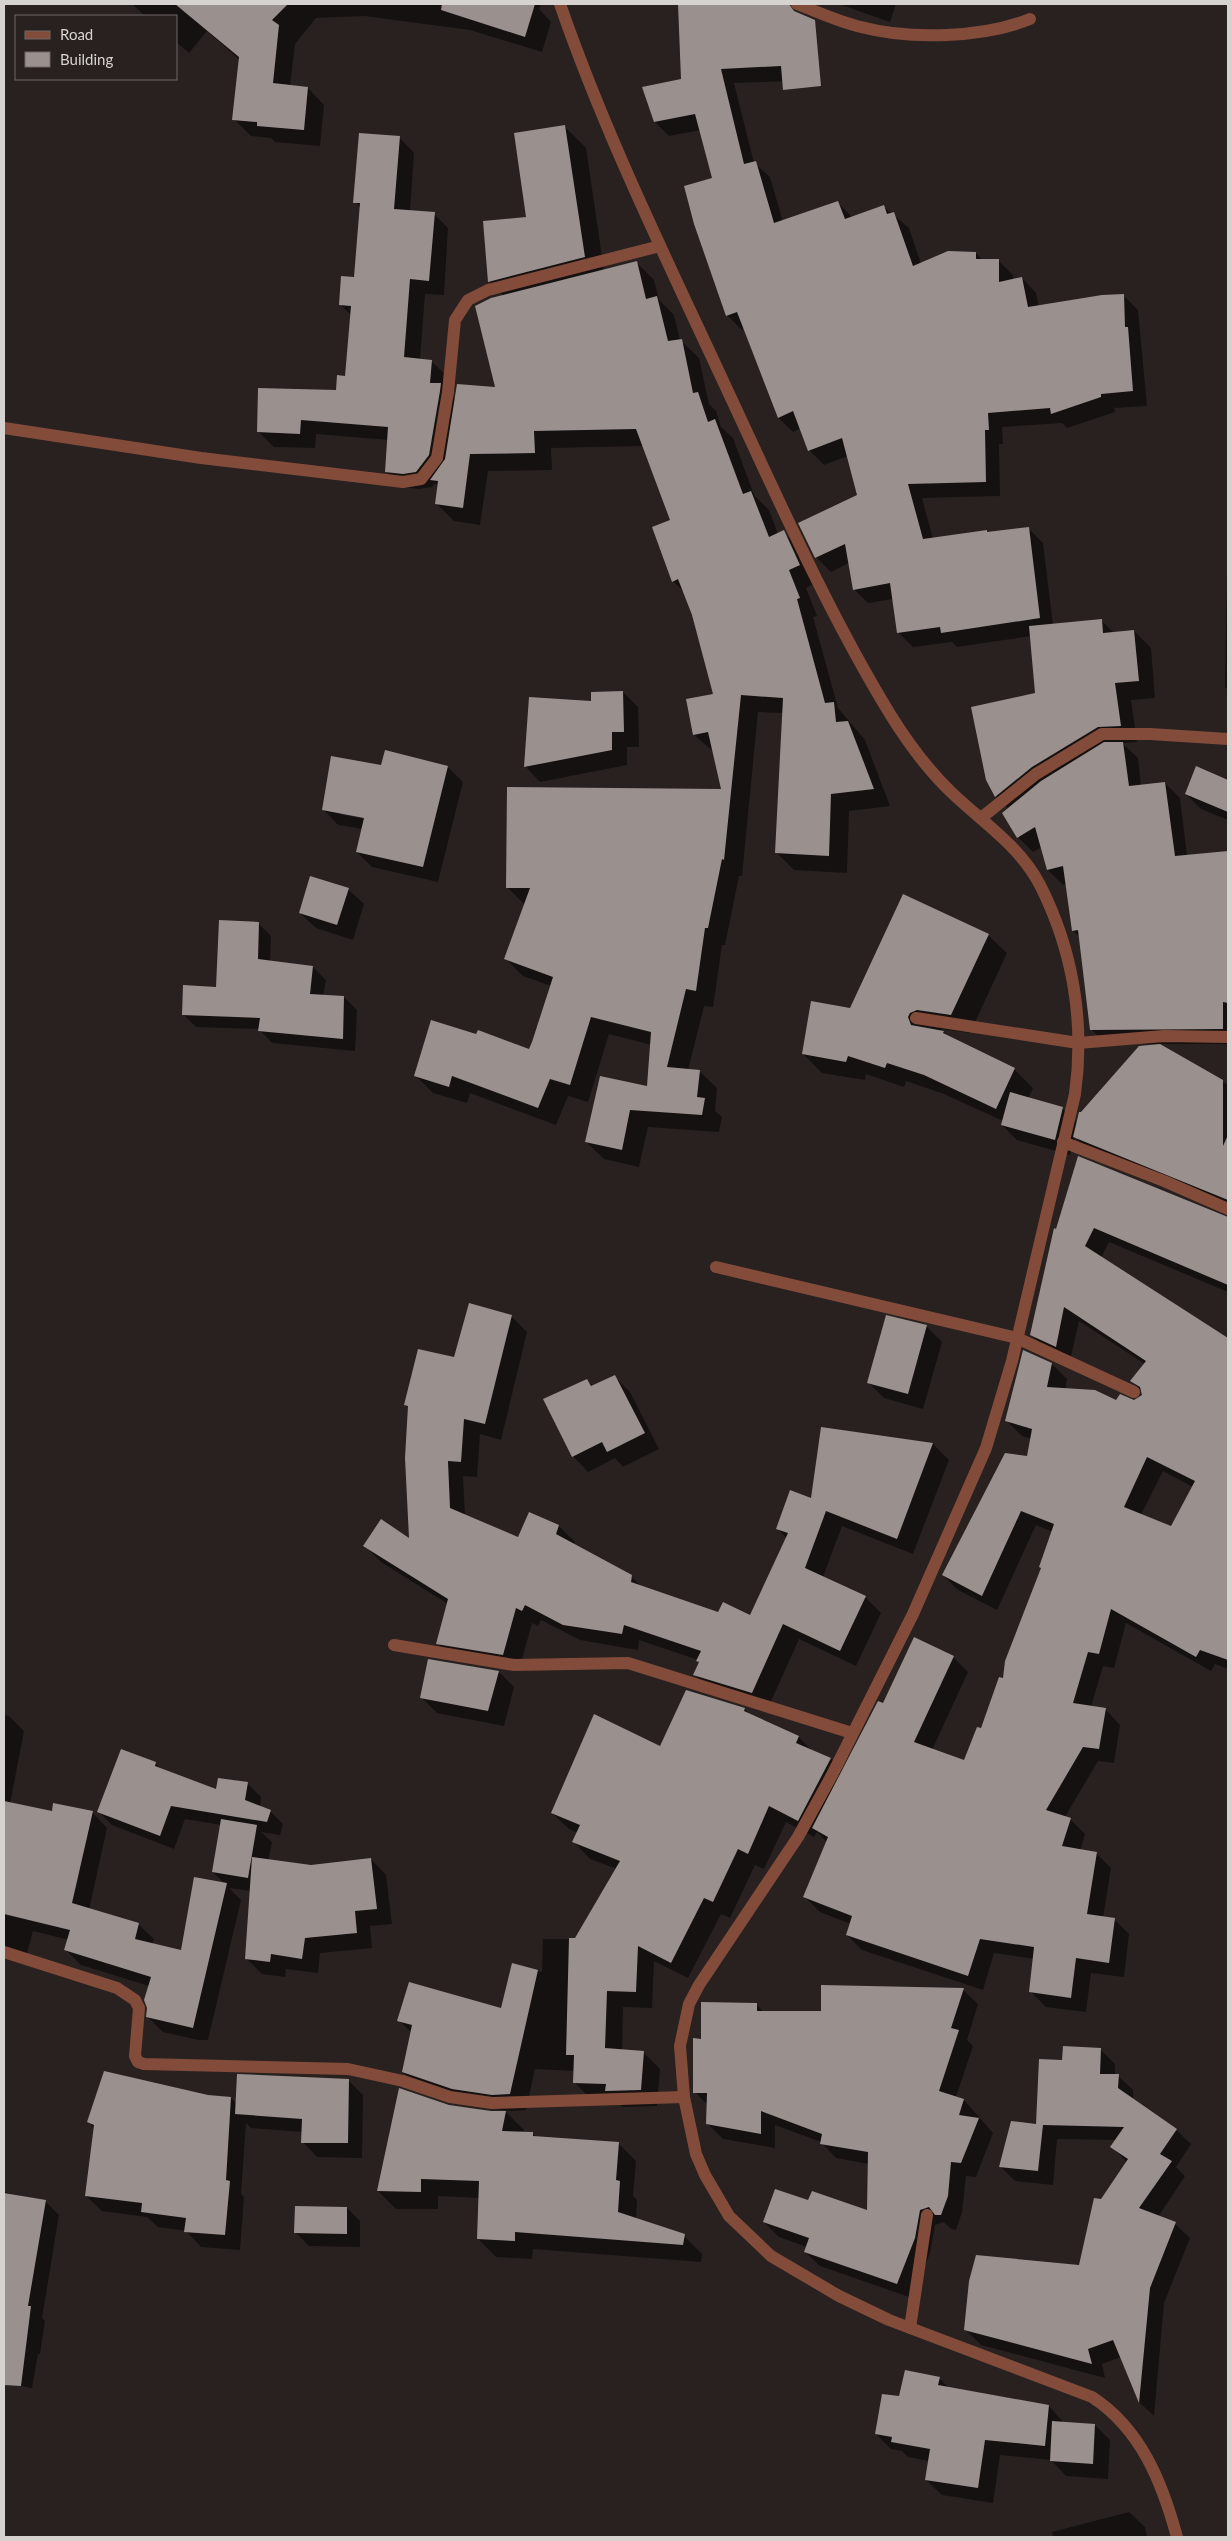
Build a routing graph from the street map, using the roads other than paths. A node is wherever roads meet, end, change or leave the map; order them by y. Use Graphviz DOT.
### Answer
graph roads {
  1 [pos="560,4"];
  2 [pos="797,4"];
  3 [pos="1030,19"];
  4 [pos="660,246"];
  5 [pos="4,428"];
  6 [pos="1228,739"];
  7 [pos="981,818"];
  8 [pos="916,1018"];
  9 [pos="1228,1037"];
  10 [pos="1078,1043"];
  11 [pos="1063,1142"];
  12 [pos="1228,1209"];
  13 [pos="716,1267"];
  14 [pos="1017,1338"];
  15 [pos="1134,1392"];
  16 [pos="394,1645"];
  17 [pos="852,1733"];
  18 [pos="4,1952"];
  19 [pos="684,2097"];
  20 [pos="926,2215"];
  21 [pos="910,2328"];
  22 [pos="1177,2537"];
  1 -- 4 [label="street"];
  2 -- 3 [label="street"];
  4 -- 5 [label="street"];
  4 -- 7 [label="street"];
  6 -- 7 [label="street"];
  7 -- 10 [label="street"];
  8 -- 10 [label="street"];
  9 -- 10 [label="street"];
  10 -- 11 [label="street"];
  11 -- 12 [label="street"];
  11 -- 14 [label="street"];
  13 -- 14 [label="street"];
  14 -- 15 [label="street"];
  14 -- 17 [label="street"];
  16 -- 17 [label="street"];
  17 -- 19 [label="street"];
  18 -- 19 [label="street"];
  19 -- 21 [label="street"];
  20 -- 21 [label="street"];
  21 -- 22 [label="street"];
}
